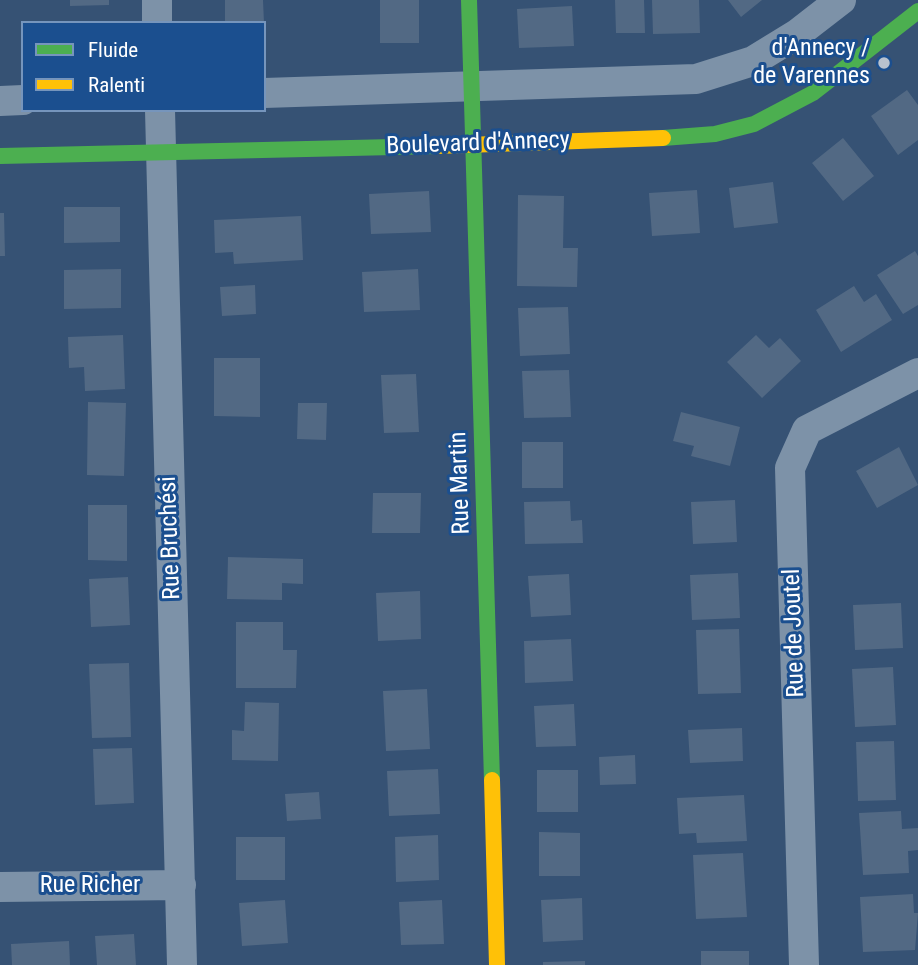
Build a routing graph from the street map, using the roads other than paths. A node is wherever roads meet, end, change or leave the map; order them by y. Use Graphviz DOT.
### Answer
graph roads {
  1 [pos="157,0"];
  2 [pos="469,0"];
  3 [pos="841,0"];
  4 [pos="909,9"];
  5 [pos="157,21"];
  6 [pos="471,88"];
  7 [pos="266,93"];
  8 [pos="21,100"];
  9 [pos="0,101"];
  10 [pos="160,112"];
  11 [pos="475,144"];
  12 [pos="160,152"];
  13 [pos="0,156"];
  14 [pos="918,373"];
  15 [pos="181,886"];
  16 [pos="0,887"];
  17 [pos="182,965"];
  18 [pos="497,965"];
  19 [pos="804,965"];
  1 -- 5 [label="street"];
  2 -- 6 [label="street, Rue Martin"];
  3 -- 6 [label="street"];
  4 -- 11 [label="street, Boulevard d'Annecy"];
  6 -- 7 [label="street"];
  6 -- 11 [label="street, Rue Martin"];
  8 -- 9 [label="street"];
  10 -- 12 [label="street, Rue Bruchési"];
  11 -- 12 [label="street, Boulevard d'Annecy"];
  11 -- 18 [label="street, Rue Martin"];
  12 -- 13 [label="street, Boulevard d'Annecy"];
  12 -- 15 [label="street, Rue Bruchési"];
  14 -- 19 [label="street, Rue de Joutel"];
  15 -- 16 [label="street, Rue Richer"];
  15 -- 17 [label="street, Rue Bruchési"];
}
